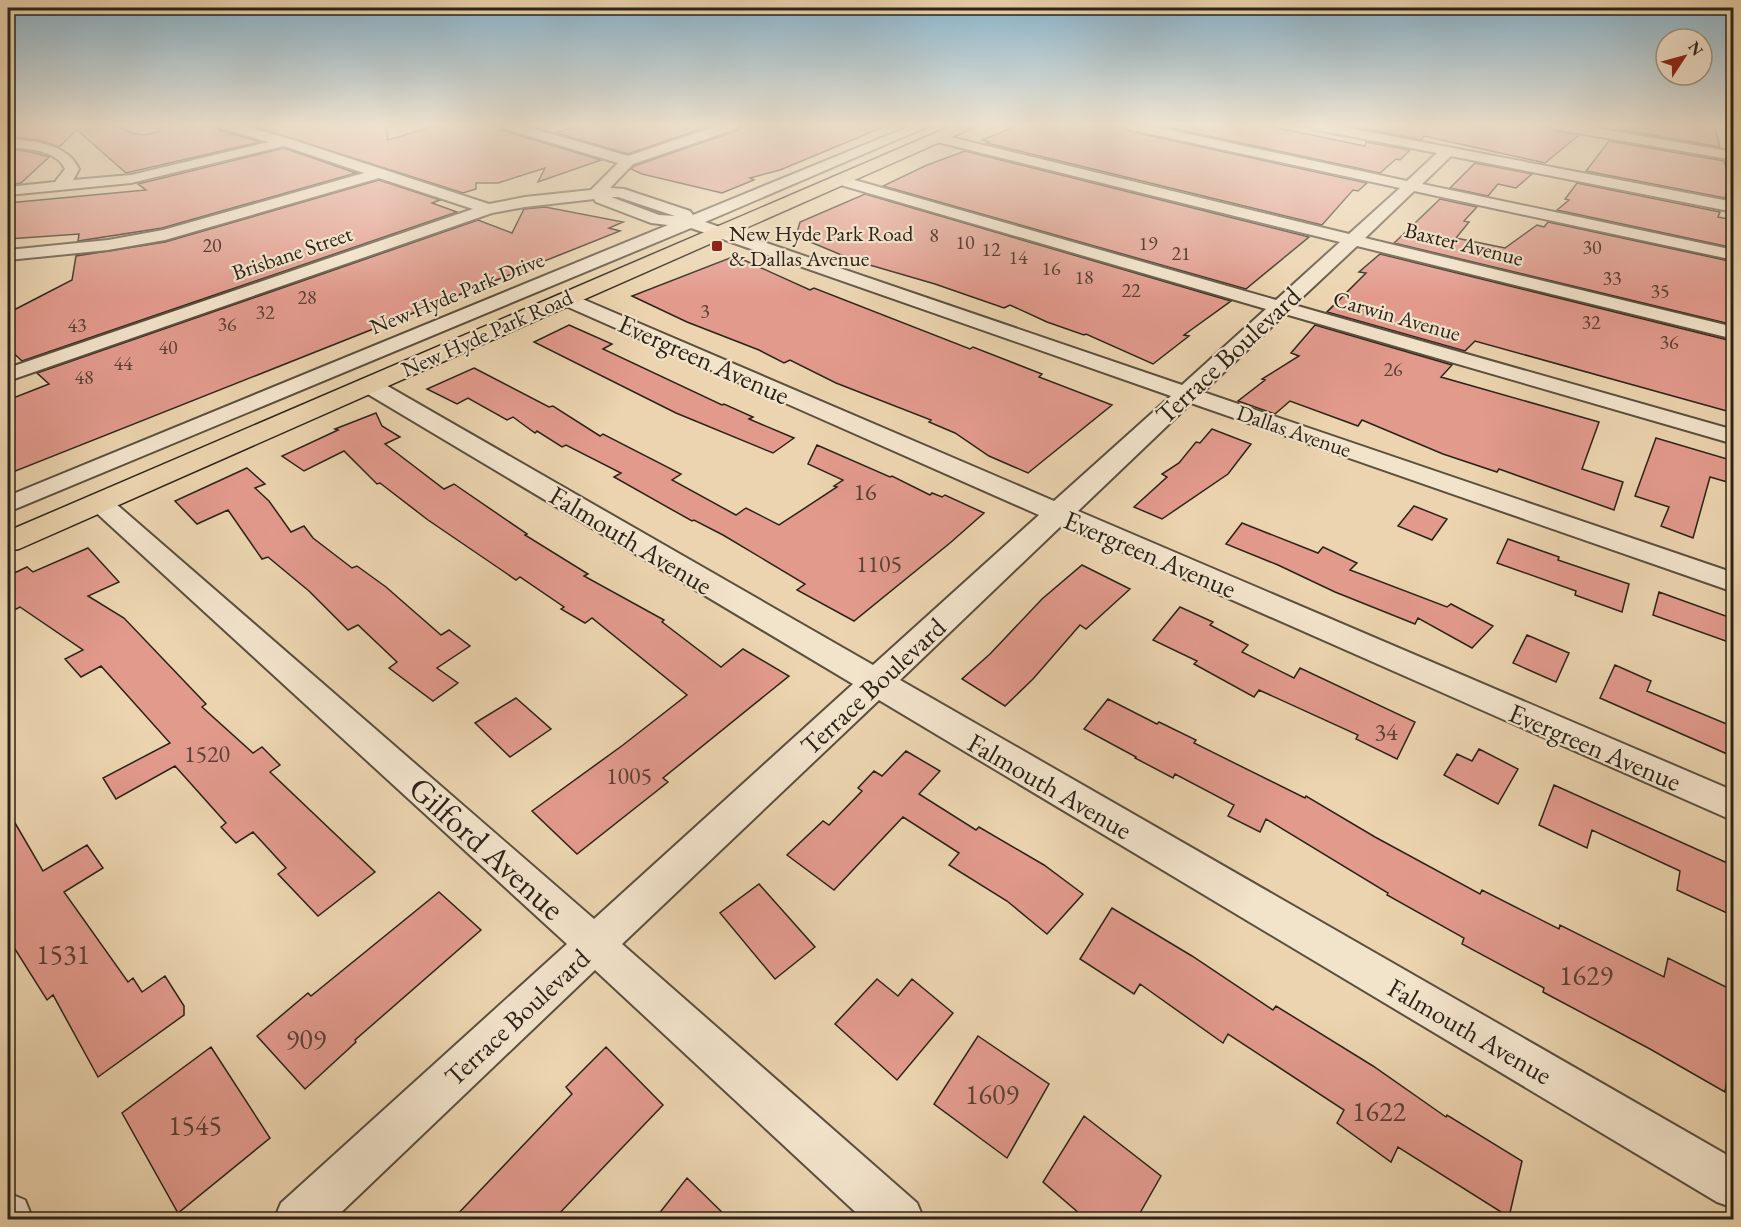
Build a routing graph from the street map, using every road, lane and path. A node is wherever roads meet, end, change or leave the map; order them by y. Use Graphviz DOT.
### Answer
graph roads {
  1 [pos="63,182"];
  2 [pos="95,182"];
  3 [pos="347,182"];
  4 [pos="407,182"];
  5 [pos="607,182"];
  6 [pos="796,182"];
  7 [pos="834,182"];
  8 [pos="847,182"];
  9 [pos="1130,182"];
  10 [pos="1393,182"];
  11 [pos="1414,182"];
  12 [pos="1605,182"];
  13 [pos="1410,186"];
  14 [pos="58,187"];
  15 [pos="8,191"];
  16 [pos="597,193"];
  17 [pos="1734,207"];
  18 [pos="488,209"];
  19 [pos="690,222"];
  20 [pos="719,232"];
  21 [pos="1352,240"];
  22 [pos="15,254"];
  23 [pos="1734,255"];
  24 [pos="8,268"];
  25 [pos="566,299"];
  26 [pos="1280,307"];
  27 [pos="1734,333"];
  28 [pos="8,375"];
  29 [pos="369,385"];
  30 [pos="1186,394"];
  31 [pos="1734,437"];
  32 [pos="99,502"];
  33 [pos="8,505"];
  34 [pos="1058,514"];
  35 [pos="8,542"];
  36 [pos="1734,583"];
  37 [pos="876,684"];
  38 [pos="1734,807"];
  39 [pos="594,945"];
  40 [pos="1734,1185"];
  41 [pos="298,1220"];
  42 [pos="900,1220"];
  1 -- 14 [label="street"];
  2 -- 14 [label="street"];
  3 -- 22 [label="street"];
  4 -- 18 [label="street"];
  5 -- 16 [label="street"];
  6 -- 19 [label="street, New Hyde Park Drive"];
  7 -- 20 [label="main road, New Hyde Park Road"];
  8 -- 26 [label="street, Carwin Avenue"];
  9 -- 21 [label="street, Baxter Avenue"];
  10 -- 13 [label="street"];
  11 -- 13 [label="street, Terrace Boulevard"];
  12 -- 17 [label="street"];
  13 -- 21 [label="street, Terrace Boulevard"];
  13 -- 23 [label="street"];
  14 -- 15 [label="street"];
  16 -- 18 [label="street, Brisbane Street"];
  16 -- 19 [label="street"];
  18 -- 28 [label="street, Brisbane Street"];
  19 -- 20 [label="street, Dallas Avenue"];
  19 -- 33 [label="street, New Hyde Park Drive"];
  20 -- 25 [label="main road, New Hyde Park Road"];
  20 -- 30 [label="street, Dallas Avenue"];
  21 -- 26 [label="street, Terrace Boulevard"];
  21 -- 27 [label="street, Baxter Avenue"];
  22 -- 24 [label="street"];
  25 -- 29 [label="main road, New Hyde Park Road"];
  25 -- 34 [label="street, Evergreen Avenue"];
  26 -- 30 [label="street, Terrace Boulevard"];
  26 -- 31 [label="street, Carwin Avenue"];
  29 -- 32 [label="main road, New Hyde Park Road"];
  29 -- 37 [label="street, Falmouth Avenue"];
  30 -- 34 [label="street, Terrace Boulevard"];
  30 -- 36 [label="street, Dallas Avenue"];
  32 -- 35 [label="main road, New Hyde Park Road"];
  32 -- 39 [label="street, Gilford Avenue"];
  34 -- 37 [label="street, Terrace Boulevard"];
  34 -- 38 [label="street, Evergreen Avenue"];
  37 -- 39 [label="street, Terrace Boulevard"];
  37 -- 40 [label="street, Falmouth Avenue"];
  39 -- 41 [label="street, Terrace Boulevard"];
  39 -- 42 [label="street, Gilford Avenue"];
}
